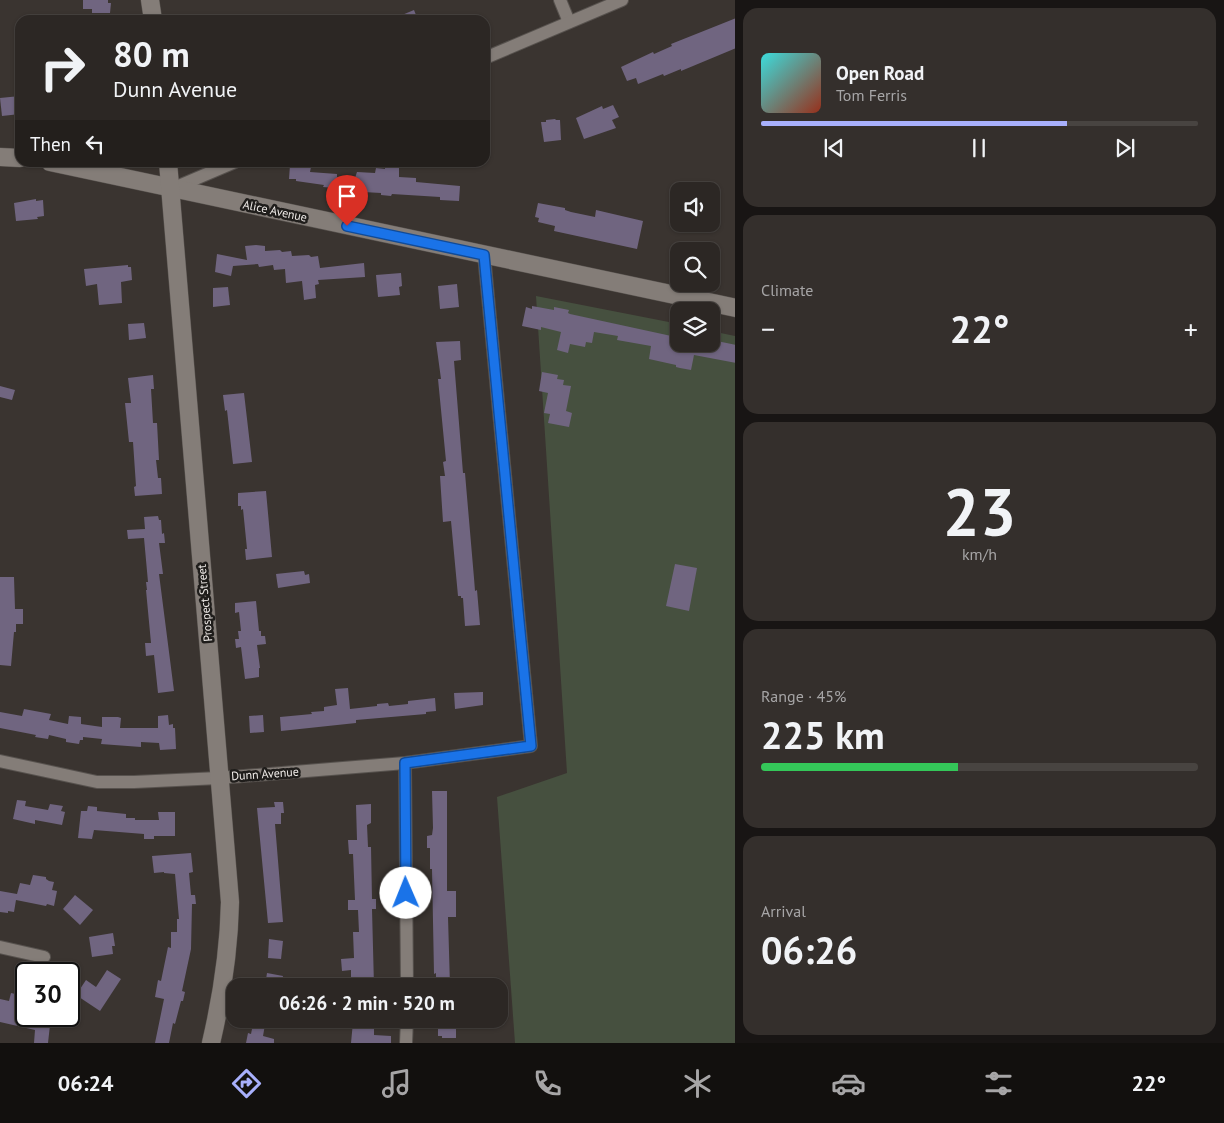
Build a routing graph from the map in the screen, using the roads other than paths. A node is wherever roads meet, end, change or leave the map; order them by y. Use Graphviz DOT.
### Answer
graph roads {
  1 [pos="150,0"];
  2 [pos="560,0"];
  3 [pos="622,0"];
  4 [pos="152,15"];
  5 [pos="568,22"];
  6 [pos="490,56"];
  7 [pos="0,157"];
  8 [pos="15,158"];
  9 [pos="73,167"];
  10 [pos="169,167"];
  11 [pos="223,167"];
  12 [pos="172,189"];
  13 [pos="484,255"];
  14 [pos="735,308"];
  15 [pos="0,761"];
  16 [pos="405,763"];
  17 [pos="219,778"];
  18 [pos="0,947"];
  19 [pos="44,957"];
  20 [pos="407,978"];
  21 [pos="407,1028"];
  22 [pos="211,1043"];
  23 [pos="406,1043"];
  1 -- 4 [label="street"];
  2 -- 5 [label="street"];
  3 -- 5 [label="street"];
  5 -- 6 [label="street"];
  7 -- 8 [label="street"];
  9 -- 12 [label="street, Alice Avenue"];
  10 -- 12 [label="street, Prospect Street"];
  11 -- 12 [label="street"];
  12 -- 13 [label="street, Alice Avenue"];
  12 -- 17 [label="street, Prospect Street"];
  13 -- 14 [label="street, Alice Avenue"];
  13 -- 16 [label="street, Dunn Avenue"];
  15 -- 17 [label="street, Dunn Avenue"];
  16 -- 17 [label="street, Dunn Avenue"];
  16 -- 20 [label="street"];
  17 -- 22 [label="street, Prospect Street"];
  18 -- 19 [label="street"];
  21 -- 23 [label="street"];
}
